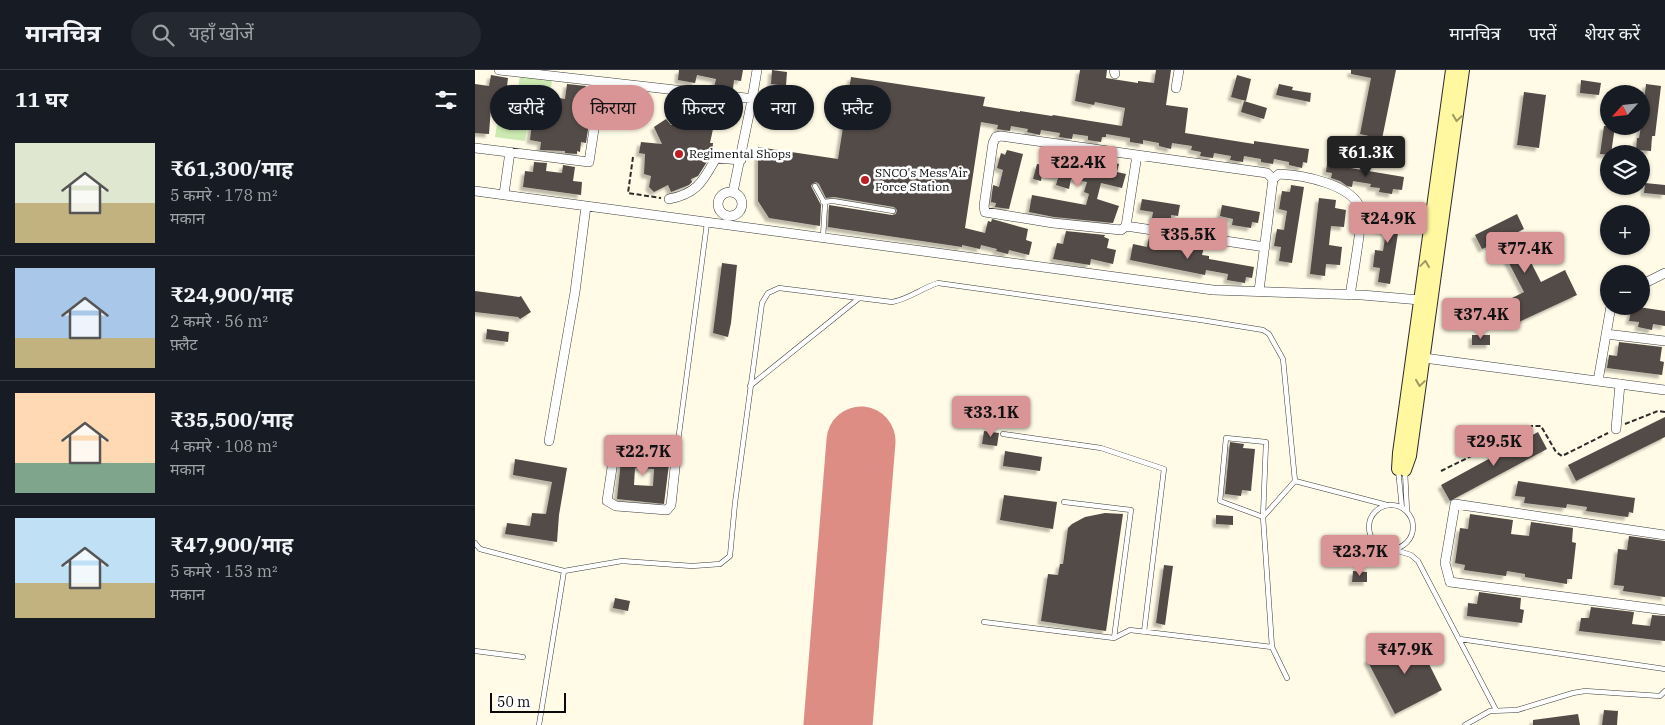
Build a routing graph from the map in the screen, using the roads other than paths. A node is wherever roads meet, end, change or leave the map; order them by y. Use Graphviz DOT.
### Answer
graph roads {
  1 [pos="499,70"];
  2 [pos="757,70"];
  3 [pos="1179,70"];
  4 [pos="1452,70"];
  5 [pos="1463,70"];
  6 [pos="601,83"];
  7 [pos="755,85"];
  8 [pos="1176,88"];
  9 [pos="753,100"];
  10 [pos="475,148"];
  11 [pos="510,152"];
  12 [pos="1137,155"];
  13 [pos="741,160"];
  14 [pos="1273,179"];
  15 [pos="815,186"];
  16 [pos="475,191"];
  17 [pos="733,192"];
  18 [pos="504,194"];
  19 [pos="669,198"];
  20 [pos="823,202"];
  21 [pos="586,206"];
  22 [pos="893,210"];
  23 [pos="724,215"];
  24 [pos="705,221"];
  25 [pos="745,226"];
  26 [pos="1126,226"];
  27 [pos="823,237"];
  28 [pos="1265,248"];
  29 [pos="1665,273"];
  30 [pos="1650,280"];
  31 [pos="1259,291"];
  32 [pos="1350,295"];
  33 [pos="858,298"];
  34 [pos="1420,300"];
  35 [pos="1609,315"];
  36 [pos="1606,334"];
  37 [pos="1665,341"];
  38 [pos="1424,358"];
  39 [pos="1598,381"];
  40 [pos="1620,384"];
  41 [pos="750,386"];
  42 [pos="1665,390"];
  43 [pos="1616,429"];
  44 [pos="1003,434"];
  45 [pos="549,441"];
  46 [pos="677,449"];
  47 [pos="1401,469"];
  48 [pos="1295,481"];
  49 [pos="1064,502"];
  50 [pos="1387,505"];
  51 [pos="1404,509"];
  52 [pos="1263,518"];
  53 [pos="1665,535"];
  54 [pos="475,542"];
  55 [pos="1392,549"];
  56 [pos="564,571"];
  57 [pos="1665,610"];
  58 [pos="984,622"];
  59 [pos="1144,632"];
  60 [pos="1114,638"];
  61 [pos="1460,639"];
  62 [pos="1272,647"];
  63 [pos="475,651"];
  64 [pos="523,657"];
  65 [pos="1665,669"];
  66 [pos="1287,678"];
  67 [pos="1665,691"];
  68 [pos="1663,697"];
  69 [pos="1496,710"];
  70 [pos="539,725"];
  71 [pos="1465,725"];
  1 -- 6 [label="street"];
  2 -- 7 [label="street"];
  3 -- 8 [label="street"];
  34 -- 4 [label="main road, one-way"];
  5 -- 38 [label="main road, one-way"];
  6 -- 9 [label="street"];
  6 -- 11 [label="street"];
  9 -- 13 [label="street"];
  10 -- 11 [label="street"];
  11 -- 18 [label="street"];
  12 -- 14 [label="street"];
  12 -- 26 [label="street"];
  12 -- 26 [label="street"];
  13 -- 17 [label="street"];
  13 -- 19 [label="street"];
  14 -- 28 [label="street"];
  14 -- 32 [label="street"];
  15 -- 20 [label="lane"];
  16 -- 18 [label="street"];
  17 -- 23 [label="street"];
  17 -- 23 [label="street"];
  18 -- 21 [label="street"];
  20 -- 22 [label="lane"];
  20 -- 27 [label="lane"];
  21 -- 24 [label="street"];
  21 -- 45 [label="street"];
  23 -- 24 [label="street"];
  23 -- 25 [label="street"];
  24 -- 25 [label="street"];
  24 -- 46 [label="lane"];
  25 -- 27 [label="street"];
  26 -- 28 [label="street"];
  27 -- 31 [label="street"];
  28 -- 31 [label="street"];
  29 -- 30 [label="street"];
  31 -- 32 [label="street"];
  32 -- 34 [label="street"];
  33 -- 41 [label="lane"];
  33 -- 41 [label="lane"];
  33 -- 48 [label="lane"];
  34 -- 47 [label="main road"];
  35 -- 36 [label="street"];
  36 -- 37 [label="street"];
  36 -- 39 [label="street"];
  38 -- 39 [label="street"];
  38 -- 47 [label="main road, one-way"];
  39 -- 40 [label="street"];
  40 -- 42 [label="street"];
  40 -- 43 [label="street"];
  41 -- 56 [label="lane"];
  44 -- 59 [label="lane"];
  46 -- 46 [label="street"];
  47 -- 51 [label="lane"];
  48 -- 50 [label="lane"];
  48 -- 52 [label="lane"];
  49 -- 60 [label="lane"];
  50 -- 51 [label="lane"];
  50 -- 55 [label="lane"];
  51 -- 55 [label="lane"];
  52 -- 52 [label="lane"];
  52 -- 62 [label="lane"];
  53 -- 57 [label="street"];
  54 -- 56 [label="lane"];
  55 -- 61 [label="lane"];
  56 -- 70 [label="lane"];
  58 -- 60 [label="lane"];
  59 -- 60 [label="lane"];
  59 -- 62 [label="lane"];
  61 -- 65 [label="lane"];
  61 -- 69 [label="lane"];
  62 -- 66 [label="lane"];
  63 -- 64 [label="lane"];
  67 -- 68 [label="lane"];
  68 -- 69 [label="lane"];
  69 -- 71 [label="lane"];
}
